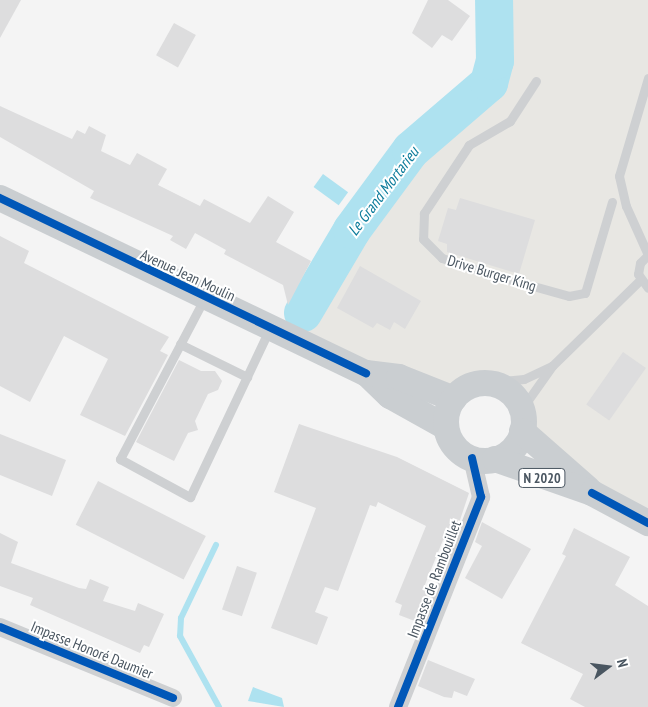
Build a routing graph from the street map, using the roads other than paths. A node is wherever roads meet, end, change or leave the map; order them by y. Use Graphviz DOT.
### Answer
graph roads {
  1 [pos="648,78"];
  2 [pos="536,81"];
  3 [pos="0,198"];
  4 [pos="612,202"];
  5 [pos="648,255"];
  6 [pos="640,280"];
  7 [pos="648,288"];
  8 [pos="204,298"];
  9 [pos="270,329"];
  10 [pos="180,344"];
  11 [pos="552,366"];
  12 [pos="366,373"];
  13 [pos="247,377"];
  14 [pos="485,383"];
  15 [pos="454,399"];
  16 [pos="522,420"];
  17 [pos="446,427"];
  18 [pos="483,459"];
  19 [pos="592,493"];
  20 [pos="648,524"];
  21 [pos="0,626"];
  22 [pos="173,698"];
  23 [pos="398,707"];
  1 -- 5 [label="lane"];
  2 -- 4 [label="lane, Drive Burger King"];
  3 -- 8 [label="main road, Avenue Jean Moulin"];
  5 -- 6 [label="lane"];
  6 -- 7 [label="lane"];
  6 -- 11 [label="lane"];
  8 -- 9 [label="main road, Avenue Jean Moulin"];
  8 -- 10 [label="lane"];
  9 -- 12 [label="main road, Avenue Jean Moulin"];
  9 -- 13 [label="lane"];
  10 -- 13 [label="lane"];
  10 -- 13 [label="lane"];
  11 -- 14 [label="lane"];
  11 -- 16 [label="lane"];
  12 -- 15 [label="main road, Avenue Jean Moulin"];
  12 -- 17 [label="main road, Avenue Jean Moulin"];
  14 -- 15 [label="main road"];
  14 -- 16 [label="main road"];
  15 -- 17 [label="main road"];
  16 -- 18 [label="main road"];
  16 -- 19 [label="main road, N 2020"];
  17 -- 18 [label="main road"];
  18 -- 19 [label="main road, N 2020"];
  18 -- 23 [label="street, Impasse de Rambouillet"];
  19 -- 20 [label="main road, N 2020"];
  21 -- 22 [label="street, Impasse Honoré Daumier"];
}
